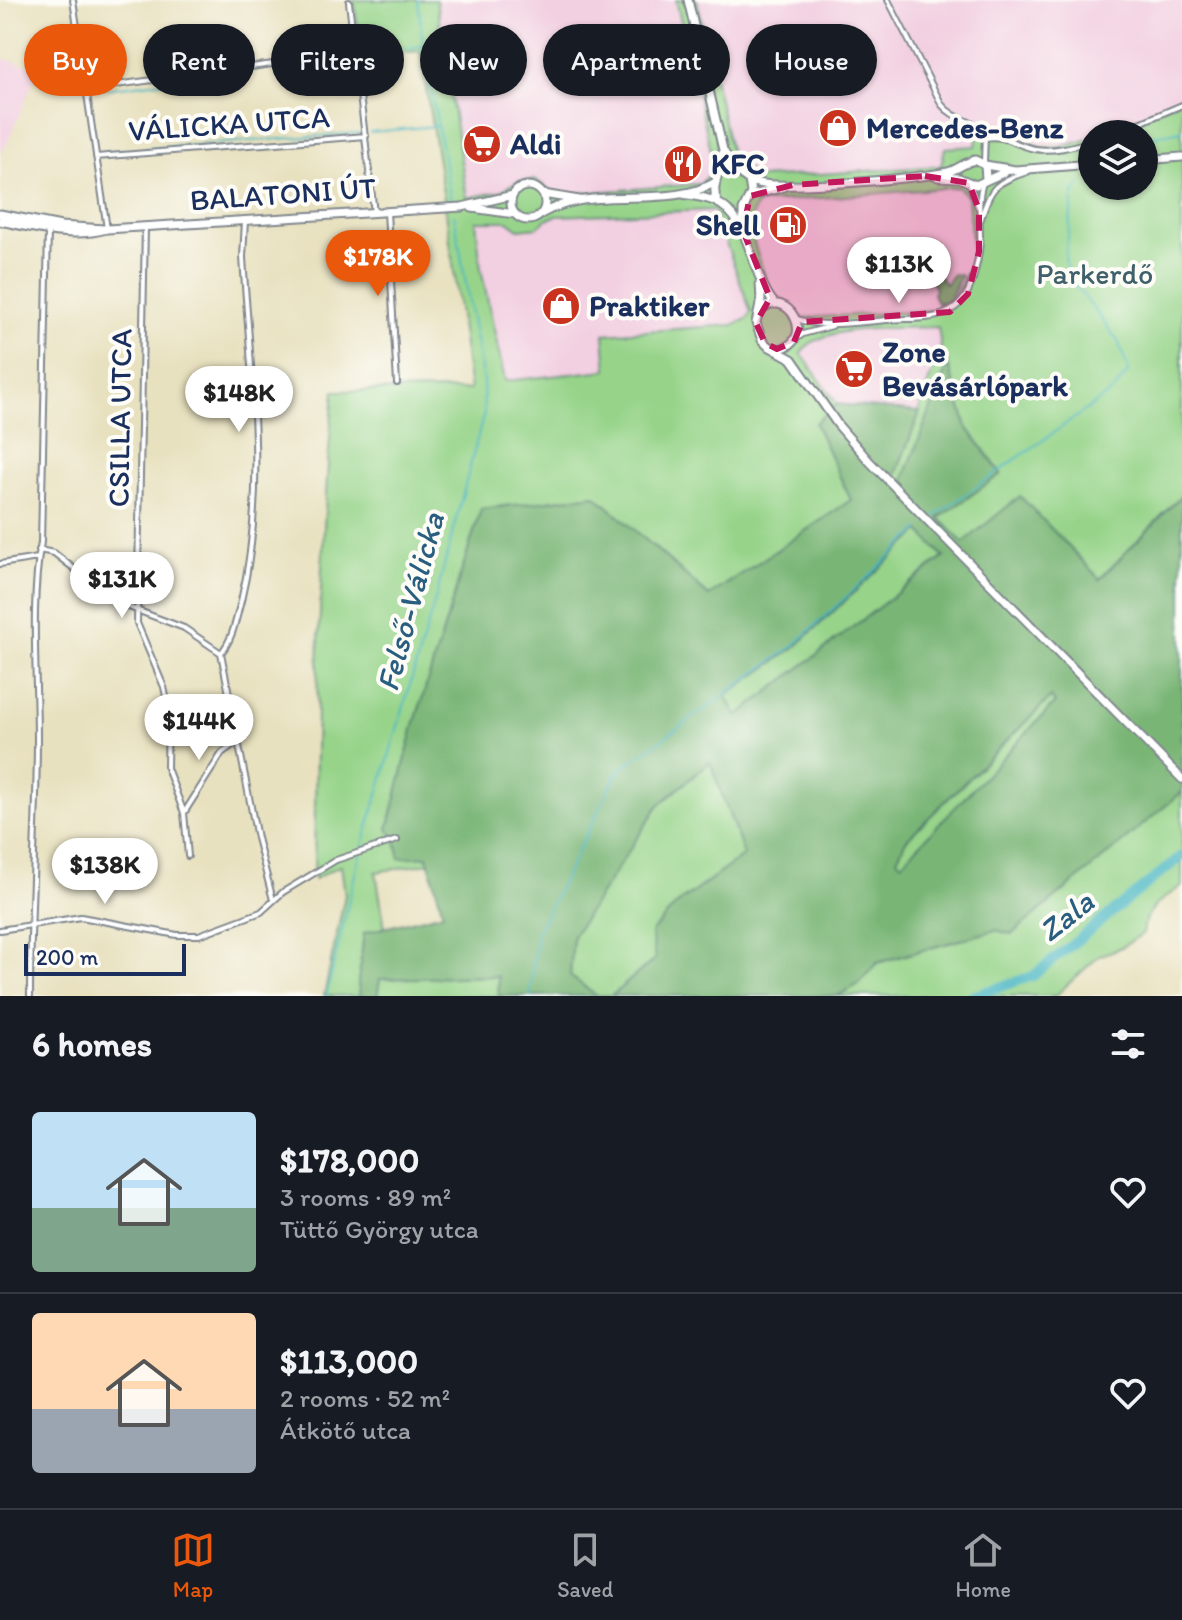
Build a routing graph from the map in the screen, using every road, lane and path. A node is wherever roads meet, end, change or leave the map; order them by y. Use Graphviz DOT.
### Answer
graph roads {
  1 [pos="73,0"];
  2 [pos="688,0"];
  3 [pos="888,0"];
  4 [pos="349,2"];
  5 [pos="77,24"];
  6 [pos="352,24"];
  7 [pos="271,64"];
  8 [pos="127,84"];
  9 [pos="87,96"];
  10 [pos="361,96"];
  11 [pos="1182,105"];
  12 [pos="1147,120"];
  13 [pos="366,136"];
  14 [pos="986,138"];
  15 [pos="1078,144"];
  16 [pos="984,145"];
  17 [pos="723,150"];
  18 [pos="96,157"];
  19 [pos="1182,157"];
  20 [pos="1158,159"];
  21 [pos="972,160"];
  22 [pos="985,164"];
  23 [pos="1078,165"];
  24 [pos="963,167"];
  25 [pos="1038,169"];
  26 [pos="1015,170"];
  27 [pos="743,175"];
  28 [pos="925,176"];
  29 [pos="717,180"];
  30 [pos="984,180"];
  31 [pos="967,182"];
  32 [pos="793,185"];
  33 [pos="677,193"];
  34 [pos="543,194"];
  35 [pos="513,195"];
  36 [pos="750,196"];
  37 [pos="581,200"];
  38 [pos="744,205"];
  39 [pos="724,206"];
  40 [pos="462,207"];
  41 [pos="979,210"];
  42 [pos="387,212"];
  43 [pos="374,213"];
  44 [pos="0,214"];
  45 [pos="515,214"];
  46 [pos="541,214"];
  47 [pos="0,221"];
  48 [pos="245,221"];
  49 [pos="980,225"];
  50 [pos="145,227"];
  51 [pos="107,229"];
  52 [pos="48,231"];
  53 [pos="743,231"];
  54 [pos="760,283"];
  55 [pos="775,304"];
  56 [pos="760,311"];
  57 [pos="794,318"];
  58 [pos="838,324"];
  59 [pos="795,340"];
  60 [pos="777,349"];
  61 [pos="800,369"];
  62 [pos="397,383"];
  63 [pos="39,550"];
  64 [pos="38,558"];
  65 [pos="0,564"];
  66 [pos="138,610"];
  67 [pos="221,653"];
  68 [pos="237,742"];
  69 [pos="1182,779"];
  70 [pos="184,813"];
  71 [pos="397,840"];
  72 [pos="188,856"];
  73 [pos="273,900"];
  74 [pos="31,926"];
  75 [pos="0,930"];
  76 [pos="30,996"];
  1 -- 5 [label="street"];
  2 -- 17 [label="main road"];
  3 -- 14 [label="street"];
  4 -- 6 [label="street"];
  7 -- 8 [label="street"];
  9 -- 18 [label="street"];
  10 -- 13 [label="street"];
  11 -- 12 [label="street"];
  13 -- 18 [label="street, VÁLICKA UTCA"];
  13 -- 43 [label="street"];
  14 -- 15 [label="street"];
  14 -- 16 [label="street"];
  16 -- 21 [label="street"];
  16 -- 22 [label="street"];
  17 -- 27 [label="main road"];
  17 -- 29 [label="main road"];
  18 -- 51 [label="street"];
  19 -- 20 [label="main road"];
  21 -- 22 [label="main road"];
  21 -- 24 [label="main road"];
  22 -- 26 [label="main road"];
  22 -- 30 [label="main road"];
  23 -- 25 [label="main road"];
  24 -- 28 [label="main road"];
  24 -- 31 [label="main road"];
  25 -- 26 [label="main road"];
  25 -- 49 [label="street"];
  26 -- 30 [label="main road"];
  27 -- 29 [label="main road"];
  27 -- 32 [label="main road"];
  27 -- 36 [label="main road"];
  28 -- 31 [label="main road"];
  28 -- 32 [label="main road"];
  29 -- 33 [label="main road"];
  29 -- 39 [label="main road"];
  30 -- 31 [label="main road"];
  30 -- 41 [label="street"];
  31 -- 41 [label="street"];
  32 -- 36 [label="main road"];
  33 -- 37 [label="main road"];
  33 -- 39 [label="main road"];
  34 -- 35 [label="main road"];
  34 -- 37 [label="main road"];
  34 -- 46 [label="main road"];
  35 -- 40 [label="main road, BALATONI ÚT"];
  35 -- 45 [label="main road"];
  36 -- 38 [label="main road"];
  37 -- 46 [label="main road"];
  38 -- 39 [label="main road"];
  38 -- 53 [label="main road"];
  39 -- 53 [label="main road"];
  40 -- 42 [label="main road, BALATONI ÚT"];
  40 -- 45 [label="main road, BALATONI ÚT"];
  41 -- 49 [label="street"];
  42 -- 43 [label="main road, BALATONI ÚT"];
  42 -- 62 [label="street"];
  43 -- 48 [label="main road, BALATONI ÚT"];
  44 -- 51 [label="main road, BALATONI ÚT"];
  45 -- 46 [label="main road"];
  47 -- 52 [label="main road, BALATONI ÚT"];
  48 -- 50 [label="main road, BALATONI ÚT"];
  48 -- 67 [label="street"];
  49 -- 58 [label="street"];
  50 -- 51 [label="main road, BALATONI ÚT"];
  50 -- 66 [label="street, CSILLA UTCA"];
  51 -- 52 [label="main road, BALATONI ÚT"];
  52 -- 63 [label="street"];
  53 -- 54 [label="main road"];
  54 -- 55 [label="main road"];
  54 -- 56 [label="main road"];
  55 -- 56 [label="main road"];
  55 -- 57 [label="main road"];
  56 -- 60 [label="main road"];
  57 -- 58 [label="street"];
  57 -- 59 [label="main road"];
  58 -- 59 [label="street"];
  59 -- 60 [label="main road"];
  59 -- 61 [label="main road"];
  60 -- 61 [label="main road"];
  61 -- 69 [label="main road"];
  63 -- 64 [label="street"];
  63 -- 66 [label="street"];
  64 -- 65 [label="street"];
  64 -- 74 [label="street"];
  66 -- 67 [label="street"];
  66 -- 70 [label="street, CSILLA UTCA"];
  67 -- 68 [label="street"];
  68 -- 70 [label="street"];
  68 -- 73 [label="street"];
  70 -- 72 [label="street, CSILLA UTCA"];
  71 -- 73 [label="street"];
  73 -- 74 [label="street"];
  74 -- 75 [label="street"];
  74 -- 76 [label="street"];
}
